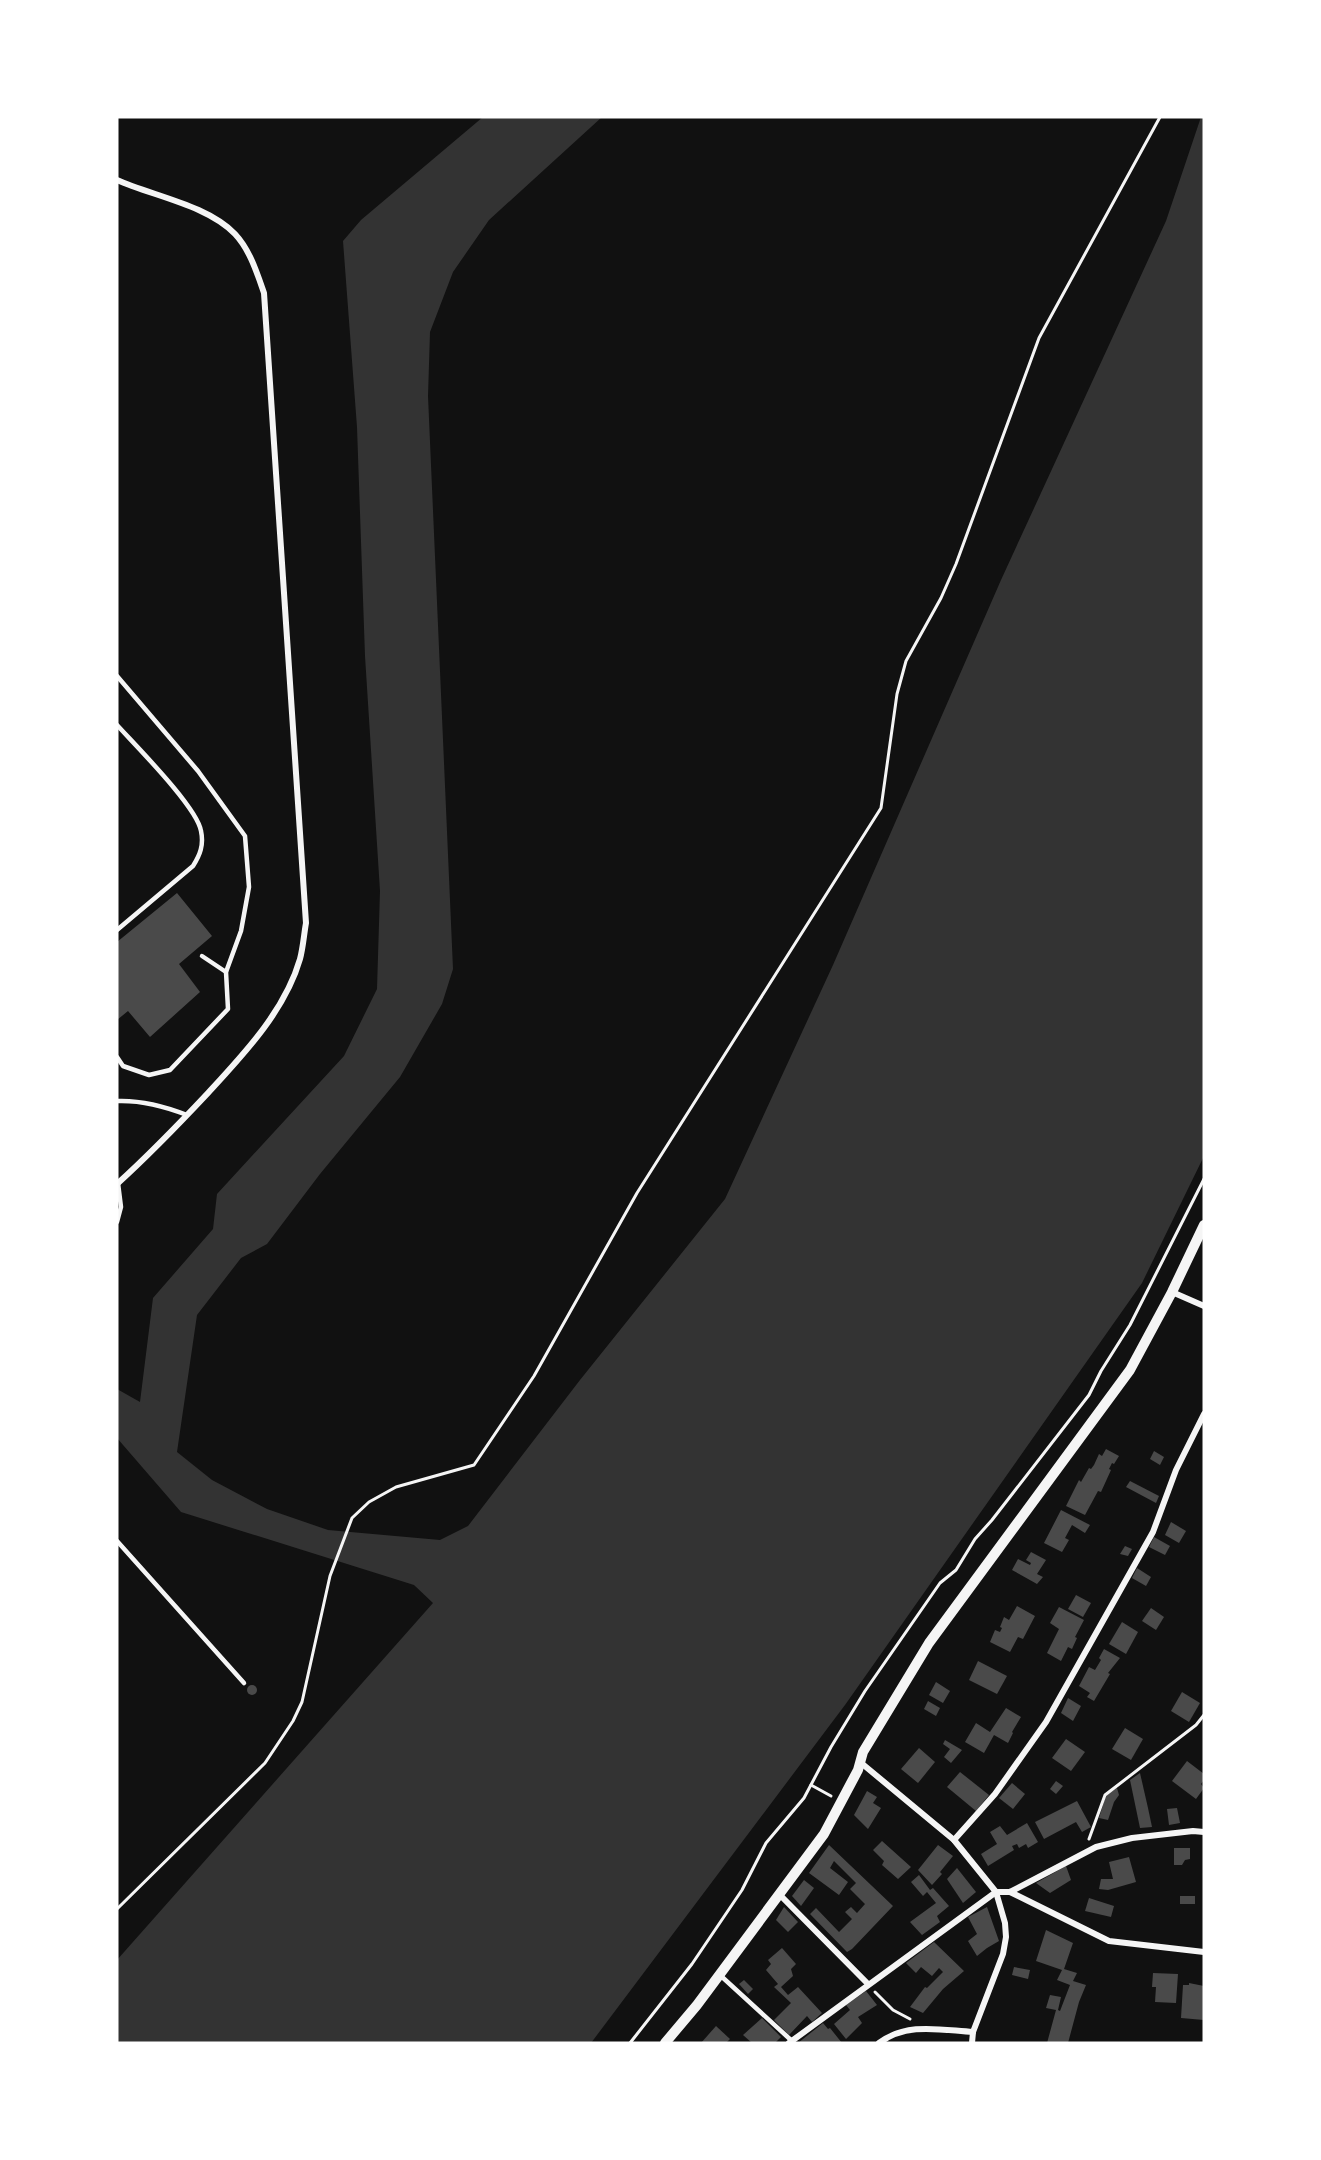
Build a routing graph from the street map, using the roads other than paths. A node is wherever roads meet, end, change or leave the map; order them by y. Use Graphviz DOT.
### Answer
graph roads {
  1 [pos="117,180"];
  2 [pos="117,676"];
  3 [pos="117,725"];
  4 [pos="117,930"];
  5 [pos="202,956"];
  6 [pos="226,972"];
  7 [pos="117,1057"];
  8 [pos="117,1101"];
  9 [pos="187,1115"];
  10 [pos="117,1183"];
  11 [pos="117,1222"];
  12 [pos="1204,1225"];
  13 [pos="1172,1292"];
  14 [pos="1204,1306"];
  15 [pos="1204,1414"];
  16 [pos="117,1541"];
  17 [pos="244,1683"];
  18 [pos="860,1761"];
  19 [pos="1204,1832"];
  20 [pos="954,1840"];
  21 [pos="996,1892"];
  22 [pos="1010,1892"];
  23 [pos="780,1895"];
  24 [pos="1204,1952"];
  25 [pos="719,1974"];
  26 [pos="868,1984"];
  27 [pos="974,2032"];
  28 [pos="791,2042"];
  29 [pos="664,2043"];
  30 [pos="879,2043"];
  31 [pos="972,2043"];
  1 -- 9 [label="street"];
  2 -- 6 [label="lane"];
  3 -- 4 [label="lane"];
  5 -- 6 [label="lane"];
  6 -- 7 [label="lane"];
  8 -- 9 [label="lane"];
  9 -- 10 [label="street"];
  10 -- 11 [label="lane"];
  12 -- 13 [label="street"];
  13 -- 14 [label="street"];
  13 -- 18 [label="street"];
  15 -- 20 [label="street"];
  16 -- 17 [label="lane"];
  18 -- 20 [label="street"];
  18 -- 23 [label="street"];
  19 -- 22 [label="street"];
  20 -- 21 [label="street"];
  21 -- 22 [label="street"];
  21 -- 26 [label="street"];
  21 -- 27 [label="street"];
  22 -- 24 [label="street"];
  23 -- 25 [label="street"];
  23 -- 26 [label="street"];
  25 -- 28 [label="lane"];
  25 -- 29 [label="street"];
  26 -- 28 [label="street"];
  27 -- 30 [label="street"];
  27 -- 31 [label="street"];
}
